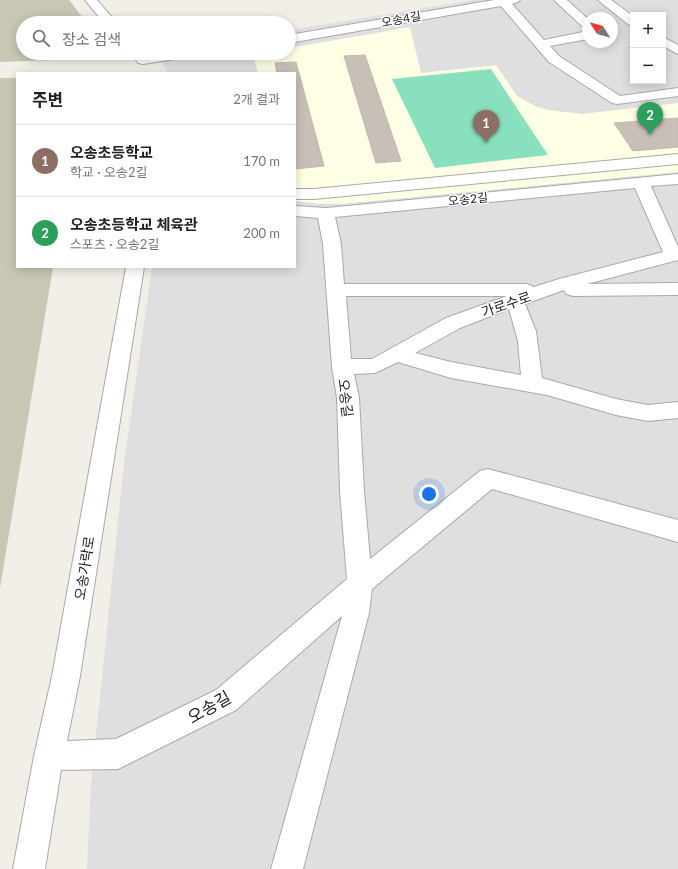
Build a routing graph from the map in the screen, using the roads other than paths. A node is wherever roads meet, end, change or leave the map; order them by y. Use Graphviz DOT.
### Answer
graph roads {
  1 [pos="90,0"];
  2 [pos="560,0"];
  3 [pos="604,0"];
  4 [pos="509,1"];
  5 [pos="105,16"];
  6 [pos="582,20"];
  7 [pos="630,20"];
  8 [pos="582,37"];
  9 [pos="296,38"];
  10 [pos="666,43"];
  11 [pos="541,44"];
  12 [pos="678,50"];
  13 [pos="142,60"];
  14 [pos="148,72"];
  15 [pos="678,92"];
  16 [pos="678,159"];
  17 [pos="527,174"];
  18 [pos="678,179"];
  19 [pos="641,183"];
  20 [pos="536,193"];
  21 [pos="296,194"];
  22 [pos="296,211"];
  23 [pos="326,213"];
  24 [pos="676,255"];
  25 [pos="135,268"];
  26 [pos="678,289"];
  27 [pos="336,290"];
  28 [pos="546,290"];
  29 [pos="514,300"];
  30 [pos="397,355"];
  31 [pos="342,366"];
  32 [pos="532,384"];
  33 [pos="678,410"];
  34 [pos="678,531"];
  35 [pos="360,584"];
  36 [pos="49,756"];
  37 [pos="29,869"];
  38 [pos="287,869"];
  1 -- 5 [label="street"];
  2 -- 6 [label="street"];
  3 -- 7 [label="street"];
  4 -- 9 [label="street, 오송4길"];
  4 -- 11 [label="street"];
  8 -- 11 [label="street"];
  10 -- 12 [label="street"];
  11 -- 15 [label="street"];
  13 -- 14 [label="street"];
  16 -- 17 [label="street"];
  17 -- 20 [label="street"];
  17 -- 21 [label="street"];
  18 -- 19 [label="street, 오송2길"];
  19 -- 20 [label="street, 오송2길"];
  19 -- 24 [label="street"];
  20 -- 23 [label="street, 오송2길"];
  22 -- 23 [label="street, 오송2길"];
  23 -- 27 [label="street, 오송길"];
  24 -- 28 [label="street, 가로수로"];
  25 -- 36 [label="street, 오송가락로"];
  26 -- 28 [label="street"];
  27 -- 28 [label="street"];
  27 -- 31 [label="street, 오송길"];
  28 -- 29 [label="street, 가로수로"];
  29 -- 30 [label="street, 가로수로"];
  29 -- 32 [label="street"];
  30 -- 31 [label="street, 가로수로"];
  30 -- 32 [label="street"];
  31 -- 35 [label="street, 오송길"];
  32 -- 33 [label="street"];
  34 -- 35 [label="street, 오송길"];
  35 -- 36 [label="street, 오송길"];
  35 -- 38 [label="street, 오송길"];
  36 -- 37 [label="street, 오송가락로"];
}
